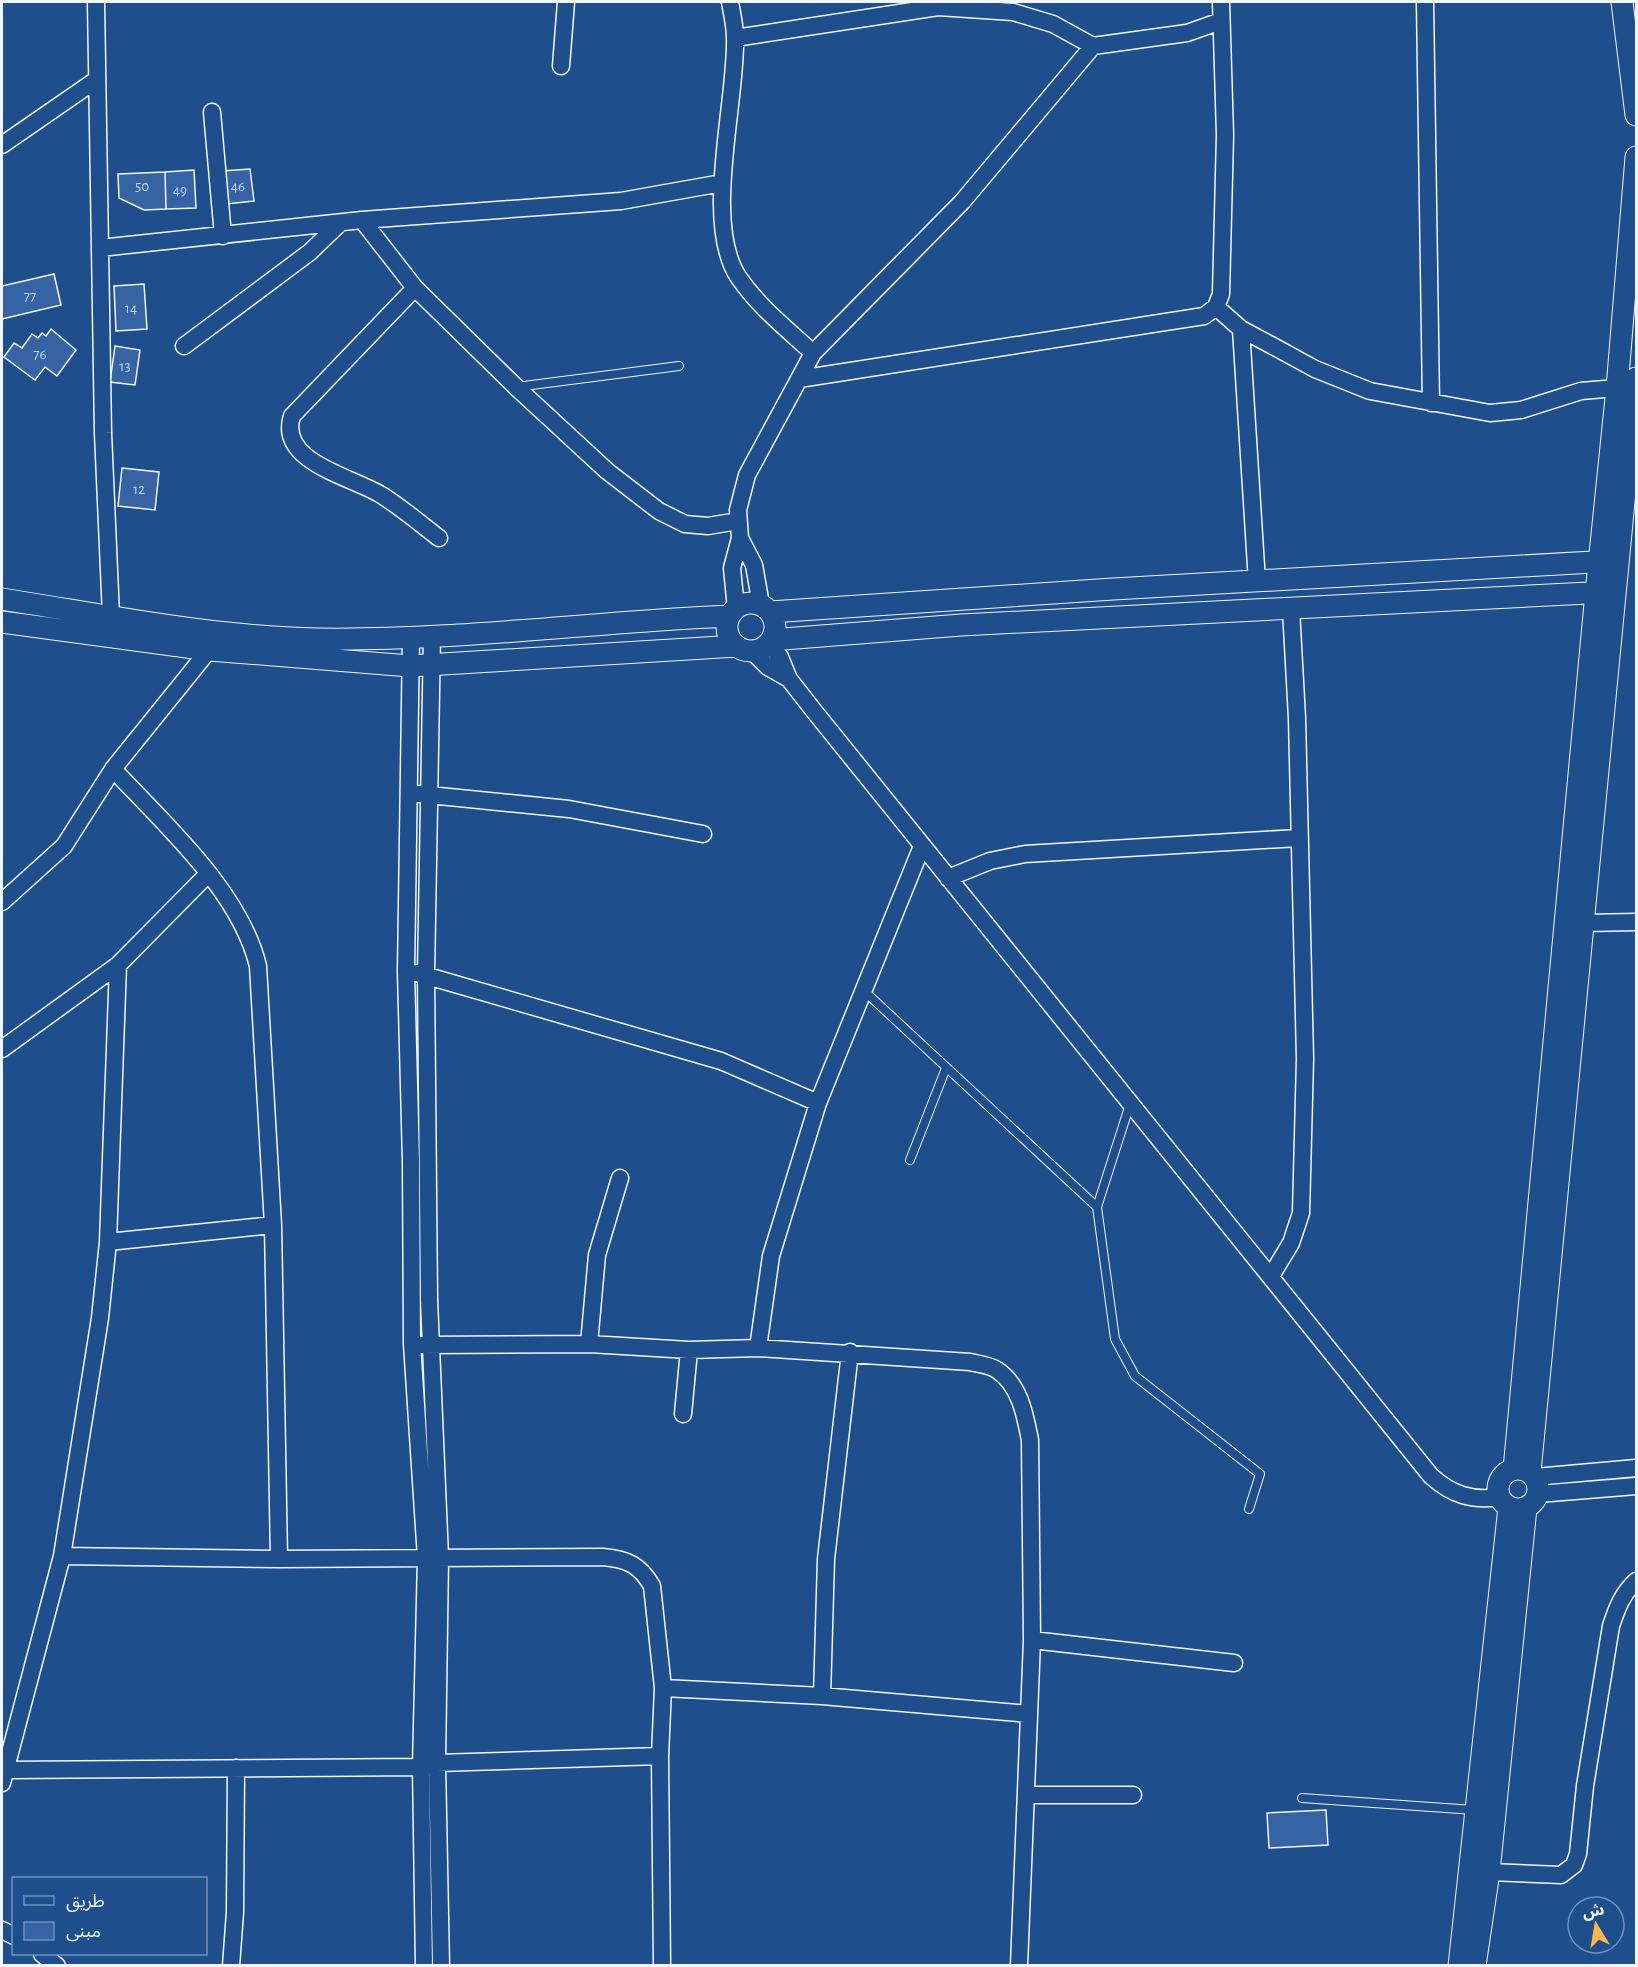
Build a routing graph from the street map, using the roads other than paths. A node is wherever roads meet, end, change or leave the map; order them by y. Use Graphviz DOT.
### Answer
graph roads {
  1 [pos="96,2"];
  2 [pos="566,2"];
  3 [pos="730,2"];
  4 [pos="1221,2"];
  5 [pos="1425,2"];
  6 [pos="1622,2"];
  7 [pos="1221,21"];
  8 [pos="735,38"];
  9 [pos="1093,46"];
  10 [pos="561,66"];
  11 [pos="96,80"];
  12 [pos="212,112"];
  13 [pos="1636,115"];
  14 [pos="2,145"];
  15 [pos="1636,157"];
  16 [pos="722,183"];
  17 [pos="362,220"];
  18 [pos="339,224"];
  19 [pos="224,236"];
  20 [pos="100,248"];
  21 [pos="415,288"];
  22 [pos="1216,307"];
  23 [pos="1241,329"];
  24 [pos="184,346"];
  25 [pos="813,353"];
  26 [pos="679,366"];
  27 [pos="800,378"];
  28 [pos="1636,378"];
  29 [pos="516,387"];
  30 [pos="1617,388"];
  31 [pos="1431,403"];
  32 [pos="739,529"];
  33 [pos="439,538"];
  34 [pos="1608,561"];
  35 [pos="1257,582"];
  36 [pos="1605,592"];
  37 [pos="2,599"];
  38 [pos="765,609"];
  39 [pos="1291,609"];
  40 [pos="733,613"];
  41 [pos="111,616"];
  42 [pos="2,622"];
  43 [pos="432,636"];
  44 [pos="411,637"];
  45 [pos="757,645"];
  46 [pos="209,650"];
  47 [pos="431,665"];
  48 [pos="410,666"];
  49 [pos="112,769"];
  50 [pos="409,793"];
  51 [pos="430,794"];
  52 [pos="703,834"];
  53 [pos="1298,838"];
  54 [pos="922,846"];
  55 [pos="208,874"];
  56 [pos="948,878"];
  57 [pos="2,902"];
  58 [pos="1636,922"];
  59 [pos="1583,923"];
  60 [pos="118,965"];
  61 [pos="406,972"];
  62 [pos="426,974"];
  63 [pos="862,989"];
  64 [pos="2,1049"];
  65 [pos="946,1068"];
  66 [pos="818,1103"];
  67 [pos="1130,1103"];
  68 [pos="910,1160"];
  69 [pos="620,1178"];
  70 [pos="1097,1207"];
  71 [pos="273,1225"];
  72 [pos="108,1242"];
  73 [pos="1271,1276"];
  74 [pos="412,1344"];
  75 [pos="589,1344"];
  76 [pos="431,1345"];
  77 [pos="758,1348"];
  78 [pos="689,1350"];
  79 [pos="850,1352"];
  80 [pos="683,1414"];
  81 [pos="1636,1468"];
  82 [pos="1636,1486"];
  83 [pos="1522,1489"];
  84 [pos="1250,1509"];
  85 [pos="62,1556"];
  86 [pos="433,1557"];
  87 [pos="279,1559"];
  88 [pos="1636,1581"];
  89 [pos="1032,1640"];
  90 [pos="1234,1663"];
  91 [pos="663,1688"];
  92 [pos="822,1696"];
  93 [pos="1029,1714"];
  94 [pos="660,1756"];
  95 [pos="429,1765"];
  96 [pos="236,1768"];
  97 [pos="4,1776"];
  98 [pos="1026,1795"];
  99 [pos="1133,1795"];
  100 [pos="1302,1798"];
  101 [pos="1478,1810"];
  102 [pos="1489,1872"];
  103 [pos="44,1955"];
  104 [pos="57,1965"];
  105 [pos="231,1965"];
  106 [pos="424,1965"];
  107 [pos="441,1965"];
  108 [pos="662,1965"];
  109 [pos="1019,1965"];
  110 [pos="1460,1965"];
  111 [pos="1475,1965"];
  1 -- 11 [label="street"];
  2 -- 10 [label="street"];
  3 -- 8 [label="street"];
  4 -- 7 [label="street"];
  5 -- 31 [label="street"];
  6 -- 13 [label="street"];
  7 -- 9 [label="street"];
  7 -- 22 [label="street"];
  8 -- 9 [label="street"];
  8 -- 16 [label="street"];
  9 -- 25 [label="street"];
  11 -- 14 [label="street"];
  11 -- 20 [label="street"];
  12 -- 19 [label="street"];
  15 -- 30 [label="street"];
  16 -- 17 [label="street"];
  16 -- 25 [label="street"];
  17 -- 18 [label="street"];
  17 -- 21 [label="street"];
  18 -- 19 [label="street"];
  18 -- 24 [label="street"];
  19 -- 20 [label="street"];
  20 -- 41 [label="street"];
  21 -- 29 [label="street"];
  21 -- 33 [label="street"];
  22 -- 23 [label="street"];
  22 -- 27 [label="street"];
  23 -- 31 [label="street"];
  23 -- 35 [label="street"];
  25 -- 27 [label="street"];
  26 -- 29 [label="lane"];
  27 -- 32 [label="street"];
  28 -- 34 [label="street"];
  29 -- 32 [label="street"];
  30 -- 31 [label="street"];
  30 -- 34 [label="street"];
  32 -- 38 [label="street"];
  32 -- 40 [label="street"];
  34 -- 35 [label="street"];
  34 -- 36 [label="street"];
  35 -- 38 [label="street"];
  36 -- 39 [label="street"];
  36 -- 59 [label="street"];
  36 -- 83 [label="street"];
  37 -- 41 [label="street"];
  38 -- 40 [label="street"];
  38 -- 45 [label="street"];
  39 -- 45 [label="street"];
  39 -- 53 [label="street"];
  40 -- 43 [label="street"];
  40 -- 45 [label="street"];
  41 -- 44 [label="street"];
  42 -- 46 [label="street"];
  43 -- 44 [label="street"];
  43 -- 47 [label="street"];
  44 -- 48 [label="street"];
  45 -- 47 [label="street"];
  45 -- 54 [label="street"];
  46 -- 48 [label="street"];
  46 -- 49 [label="street"];
  47 -- 48 [label="street"];
  47 -- 51 [label="street"];
  48 -- 50 [label="street"];
  49 -- 55 [label="street"];
  49 -- 57 [label="street"];
  50 -- 51 [label="street"];
  50 -- 61 [label="street"];
  51 -- 52 [label="street"];
  51 -- 62 [label="street"];
  53 -- 56 [label="street"];
  53 -- 73 [label="street"];
  54 -- 56 [label="street"];
  54 -- 63 [label="street"];
  55 -- 60 [label="street"];
  55 -- 71 [label="street"];
  56 -- 67 [label="street"];
  58 -- 59 [label="street"];
  59 -- 83 [label="street"];
  60 -- 64 [label="street"];
  60 -- 72 [label="street"];
  61 -- 62 [label="street"];
  61 -- 74 [label="street"];
  62 -- 66 [label="street"];
  62 -- 76 [label="street"];
  63 -- 65 [label="lane"];
  63 -- 66 [label="street"];
  65 -- 68 [label="lane"];
  65 -- 70 [label="lane"];
  66 -- 77 [label="street"];
  67 -- 70 [label="lane"];
  67 -- 73 [label="street"];
  69 -- 75 [label="street"];
  70 -- 84 [label="lane"];
  71 -- 72 [label="street"];
  71 -- 87 [label="street"];
  72 -- 85 [label="street"];
  73 -- 83 [label="street"];
  74 -- 76 [label="street"];
  74 -- 86 [label="street"];
  75 -- 76 [label="street"];
  75 -- 78 [label="street"];
  76 -- 86 [label="street"];
  77 -- 78 [label="street"];
  77 -- 79 [label="street"];
  78 -- 80 [label="street"];
  79 -- 89 [label="street"];
  79 -- 92 [label="street"];
  81 -- 83 [label="street"];
  82 -- 83 [label="street"];
  83 -- 101 [label="street"];
  83 -- 102 [label="street"];
  85 -- 87 [label="street"];
  85 -- 97 [label="street"];
  86 -- 87 [label="street"];
  86 -- 91 [label="street"];
  86 -- 95 [label="street"];
  88 -- 102 [label="street"];
  89 -- 90 [label="street"];
  89 -- 93 [label="street"];
  91 -- 92 [label="street"];
  91 -- 94 [label="street"];
  92 -- 93 [label="street"];
  93 -- 98 [label="street"];
  94 -- 95 [label="street"];
  94 -- 108 [label="street"];
  95 -- 96 [label="street"];
  95 -- 106 [label="street"];
  95 -- 107 [label="street"];
  96 -- 97 [label="street"];
  96 -- 105 [label="street"];
  98 -- 99 [label="street"];
  98 -- 109 [label="street"];
  100 -- 101 [label="lane"];
  101 -- 110 [label="street"];
  102 -- 111 [label="street"];
  103 -- 104 [label="street"];
}
